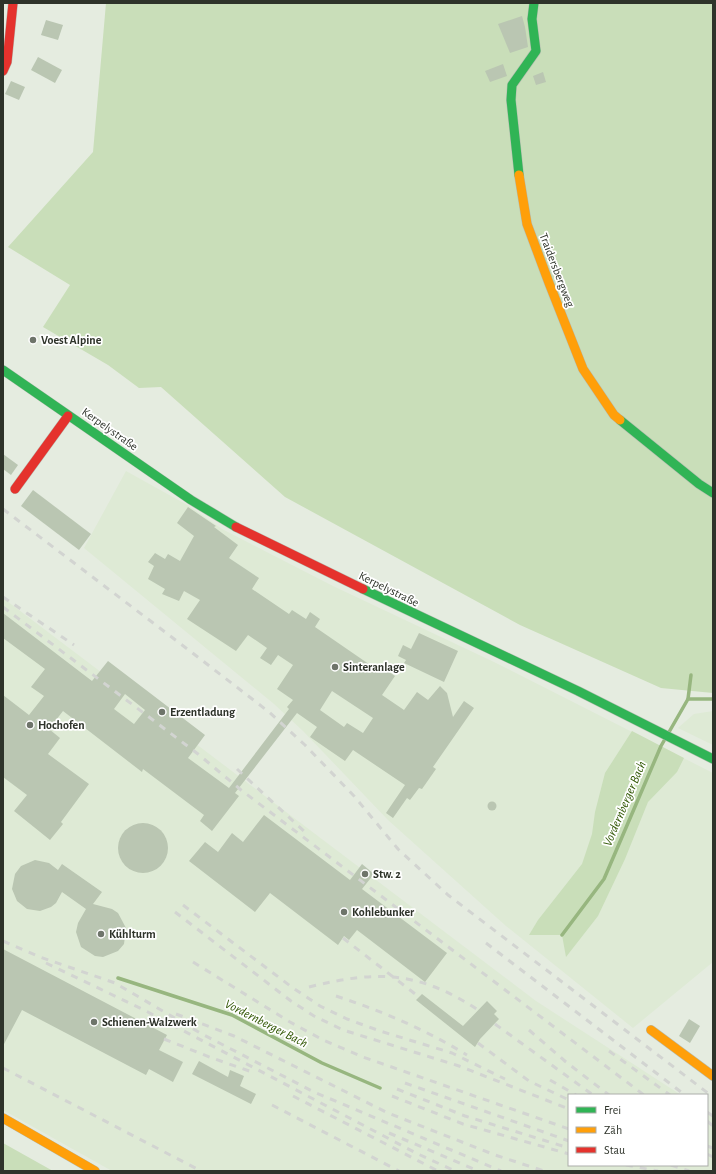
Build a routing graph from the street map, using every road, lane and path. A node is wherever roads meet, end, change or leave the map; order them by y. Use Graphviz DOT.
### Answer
graph roads {
  1 [pos="13,3"];
  2 [pos="534,3"];
  3 [pos="3,71"];
  4 [pos="3,370"];
  5 [pos="68,416"];
  6 [pos="15,489"];
  7 [pos="713,493"];
  8 [pos="713,758"];
  9 [pos="651,1030"];
  10 [pos="713,1076"];
  11 [pos="3,1118"];
  12 [pos="95,1171"];
  1 -- 3 [label="main road"];
  2 -- 7 [label="main road, Traidersbergweg"];
  4 -- 5 [label="main road, Kerpelystraße"];
  5 -- 6 [label="main road, Kerpelystraße"];
  5 -- 8 [label="main road, Kerpelystraße"];
  9 -- 10 [label="main road"];
  11 -- 12 [label="main road"];
}
